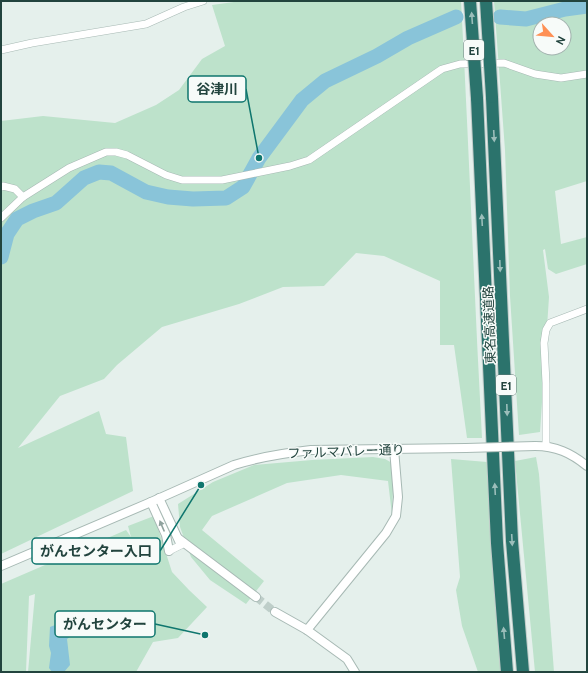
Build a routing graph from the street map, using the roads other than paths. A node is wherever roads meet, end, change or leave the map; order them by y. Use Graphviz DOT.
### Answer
graph roads {
  1 [pos="203,1"];
  2 [pos="470,1"];
  3 [pos="486,1"];
  4 [pos="1,50"];
  5 [pos="587,74"];
  6 [pos="1,187"];
  7 [pos="23,197"];
  8 [pos="1,218"];
  9 [pos="587,309"];
  10 [pos="546,446"];
  11 [pos="394,449"];
  12 [pos="587,466"];
  13 [pos="155,500"];
  14 [pos="180,542"];
  15 [pos="169,551"];
  16 [pos="1,566"];
  17 [pos="256,597"];
  18 [pos="275,612"];
  19 [pos="308,630"];
  20 [pos="355,672"];
  21 [pos="507,672"];
  22 [pos="523,672"];
  1 -- 4 [label="street"];
  21 -- 2 [label="highway, 東名高速道路 / E1, one-way, bridge"];
  3 -- 22 [label="highway, 東名高速道路 / E1, one-way, bridge"];
  5 -- 7 [label="street"];
  6 -- 7 [label="street"];
  7 -- 8 [label="street"];
  9 -- 10 [label="street"];
  10 -- 11 [label="street, ファルマバレー通り, bridge"];
  10 -- 12 [label="street, ファルマバレー通り"];
  11 -- 13 [label="street, ファルマバレー通り"];
  11 -- 19 [label="street"];
  13 -- 14 [label="street"];
  15 -- 13 [label="street, one-way"];
  13 -- 16 [label="street, ファルマバレー通り"];
  14 -- 15 [label="street"];
  14 -- 17 [label="street"];
  18 -- 19 [label="street"];
  19 -- 20 [label="street"];
}
